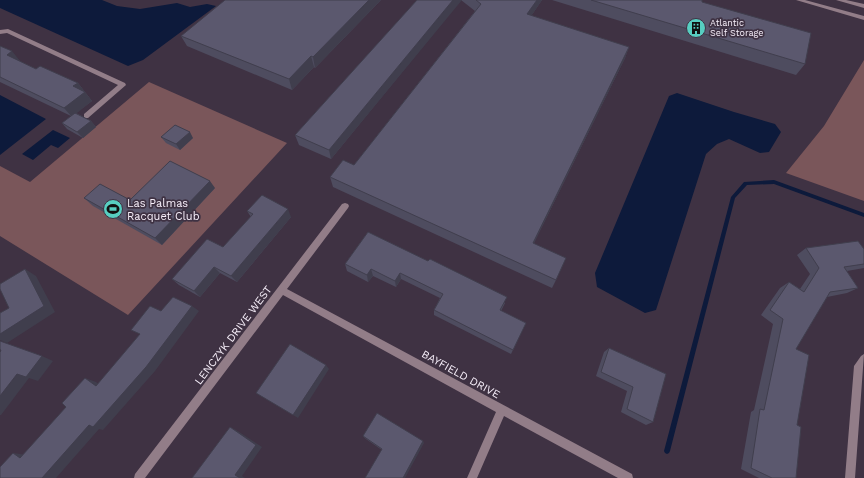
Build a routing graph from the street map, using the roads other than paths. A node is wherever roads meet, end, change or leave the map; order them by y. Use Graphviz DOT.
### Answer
graph roads {
  1 [pos="799,0"];
  2 [pos="839,0"];
  3 [pos="864,6"];
  4 [pos="864,18"];
  5 [pos="0,32"];
  6 [pos="86,116"];
  7 [pos="346,206"];
  8 [pos="282,290"];
  9 [pos="864,359"];
  10 [pos="502,410"];
  11 [pos="139,478"];
  12 [pos="472,478"];
  13 [pos="628,478"];
  14 [pos="850,478"];
  1 -- 4 [label="street"];
  2 -- 3 [label="street"];
  5 -- 6 [label="street"];
  7 -- 8 [label="street, LENCZYK DRIVE WEST"];
  8 -- 10 [label="street, BAYFIELD DRIVE"];
  8 -- 11 [label="street, LENCZYK DRIVE WEST"];
  9 -- 14 [label="street"];
  10 -- 12 [label="street"];
  10 -- 13 [label="street, BAYFIELD DRIVE"];
}
